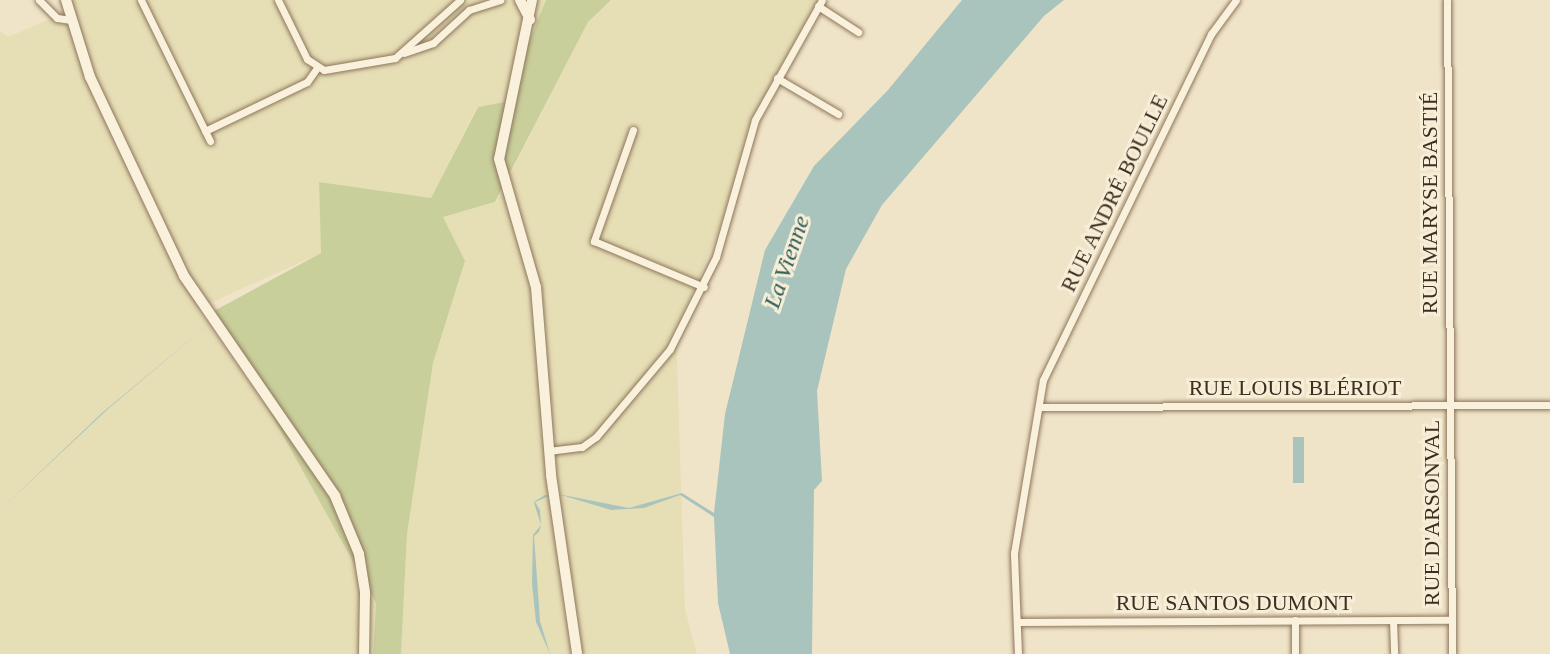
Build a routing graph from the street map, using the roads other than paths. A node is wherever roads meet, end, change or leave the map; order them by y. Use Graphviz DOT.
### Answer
graph roads {
  1 [pos="39,0"];
  2 [pos="66,0"];
  3 [pos="141,0"];
  4 [pos="278,0"];
  5 [pos="462,0"];
  6 [pos="500,0"];
  7 [pos="520,0"];
  8 [pos="532,0"];
  9 [pos="1236,0"];
  10 [pos="1447,0"];
  11 [pos="820,3"];
  12 [pos="471,10"];
  13 [pos="71,20"];
  14 [pos="530,23"];
  15 [pos="858,32"];
  16 [pos="404,53"];
  17 [pos="316,69"];
  18 [pos="777,78"];
  19 [pos="838,114"];
  20 [pos="633,130"];
  21 [pos="205,131"];
  22 [pos="210,141"];
  23 [pos="704,287"];
  24 [pos="1449,405"];
  25 [pos="1550,405"];
  26 [pos="1041,407"];
  27 [pos="548,451"];
  28 [pos="1295,620"];
  29 [pos="1393,620"];
  30 [pos="1450,620"];
  31 [pos="1017,622"];
  32 [pos="364,654"];
  33 [pos="577,654"];
  34 [pos="1018,654"];
  35 [pos="1295,654"];
  36 [pos="1394,654"];
  37 [pos="1452,654"];
  1 -- 13 [label="street"];
  2 -- 13 [label="street"];
  3 -- 21 [label="street"];
  4 -- 17 [label="street"];
  5 -- 12 [label="street"];
  5 -- 16 [label="street"];
  6 -- 12 [label="street"];
  7 -- 14 [label="street"];
  8 -- 14 [label="street"];
  9 -- 26 [label="street, RUE ANDRÉ BOULLE"];
  10 -- 24 [label="street, RUE MARYSE BASTIÉ"];
  11 -- 15 [label="street"];
  11 -- 18 [label="street"];
  12 -- 16 [label="street"];
  13 -- 32 [label="street"];
  14 -- 27 [label="street"];
  16 -- 17 [label="street"];
  17 -- 21 [label="street"];
  18 -- 19 [label="street"];
  18 -- 23 [label="street"];
  20 -- 23 [label="street"];
  21 -- 22 [label="street"];
  23 -- 27 [label="street"];
  24 -- 25 [label="street, RUE LOUIS BLÉRIOT"];
  24 -- 26 [label="street, RUE LOUIS BLÉRIOT"];
  24 -- 30 [label="street, RUE D'ARSONVAL"];
  26 -- 31 [label="street, RUE ANDRÉ BOULLE"];
  27 -- 33 [label="street"];
  28 -- 29 [label="street, RUE SANTOS DUMONT"];
  28 -- 31 [label="street, RUE SANTOS DUMONT"];
  28 -- 35 [label="street"];
  29 -- 30 [label="street, RUE SANTOS DUMONT"];
  29 -- 36 [label="street"];
  30 -- 37 [label="street, RUE D'ARSONVAL"];
  31 -- 34 [label="street, RUE ANDRÉ BOULLE"];
}
